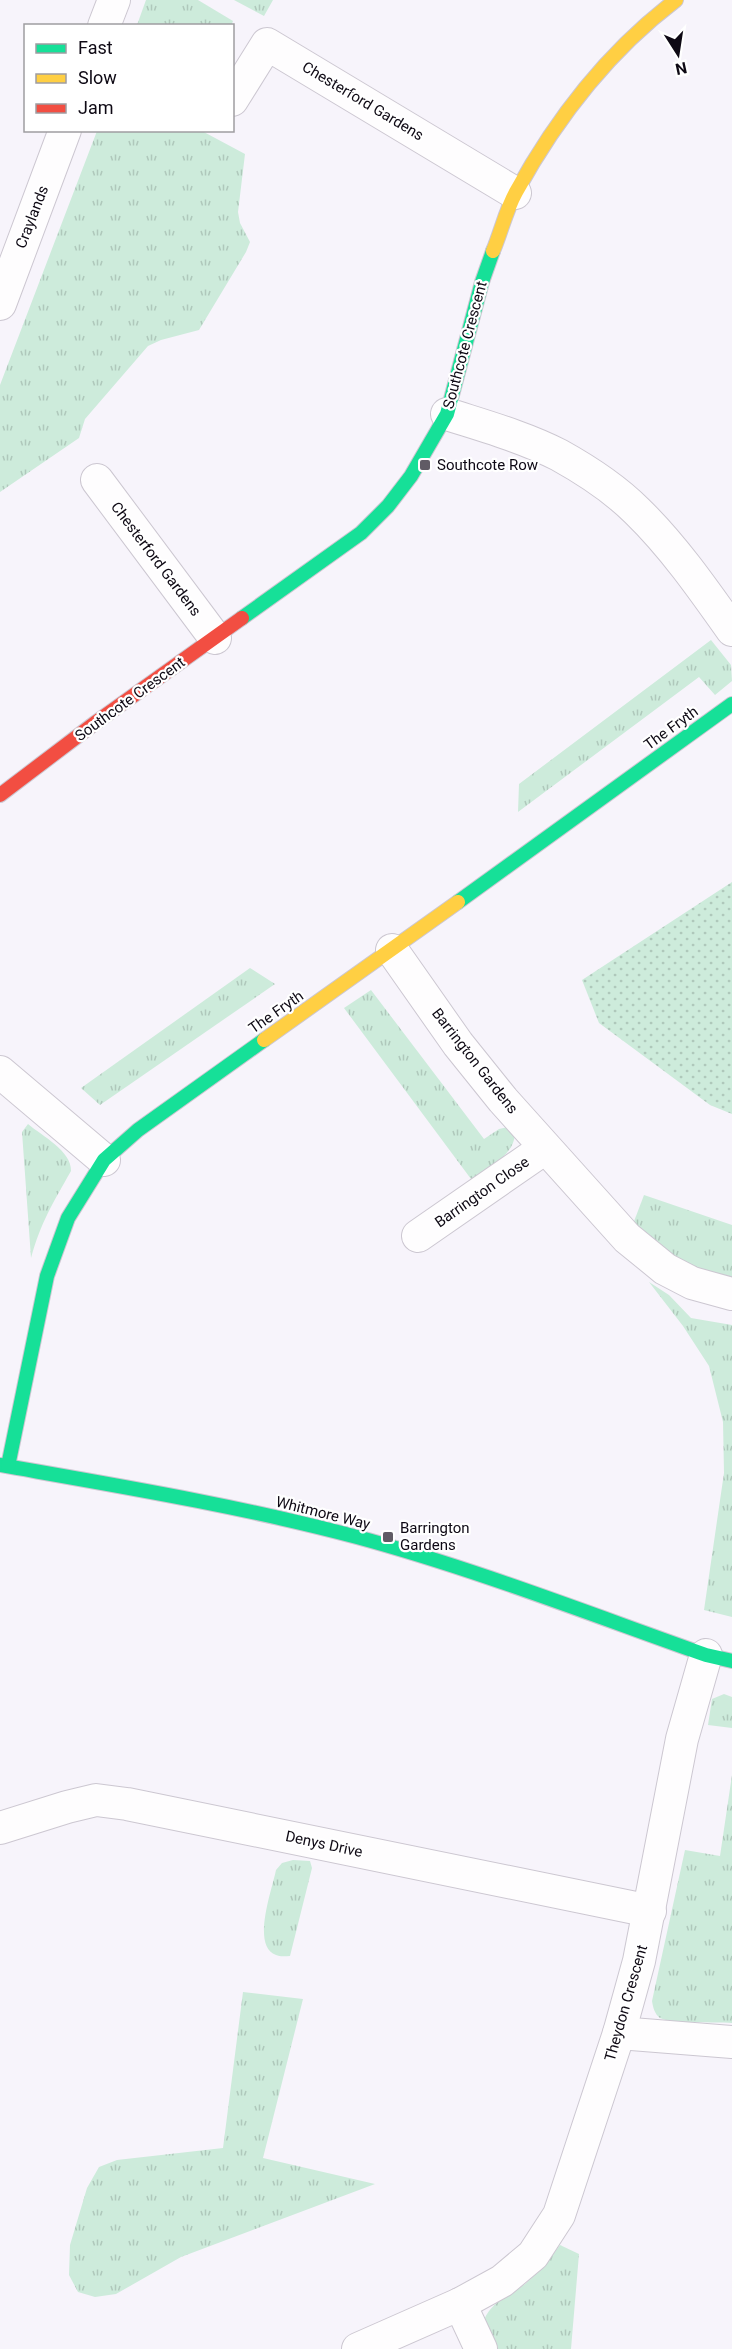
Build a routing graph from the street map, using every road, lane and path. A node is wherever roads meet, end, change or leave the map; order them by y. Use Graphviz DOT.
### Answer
graph roads {
  1 [pos="114,0"];
  2 [pos="676,0"];
  3 [pos="105,24"];
  4 [pos="234,97"];
  5 [pos="64,132"];
  6 [pos="515,193"];
  7 [pos="0,304"];
  8 [pos="447,414"];
  9 [pos="97,480"];
  10 [pos="732,630"];
  11 [pos="215,638"];
  12 [pos="732,704"];
  13 [pos="0,795"];
  14 [pos="392,950"];
  15 [pos="0,1072"];
  16 [pos="545,1148"];
  17 [pos="104,1160"];
  18 [pos="418,1236"];
  19 [pos="732,1294"];
  20 [pos="4,1466"];
  21 [pos="719,1658"];
  22 [pos="0,1828"];
  23 [pos="650,1911"];
  24 [pos="619,2033"];
  25 [pos="732,2042"];
  26 [pos="460,2304"];
  27 [pos="358,2349"];
  28 [pos="481,2349"];
  1 -- 3 [label="street"];
  2 -- 6 [label="street, Southcote Crescent"];
  4 -- 6 [label="street, Chesterford Gardens"];
  5 -- 7 [label="street, Craylands"];
  6 -- 8 [label="street, Southcote Crescent"];
  8 -- 10 [label="street"];
  8 -- 11 [label="street, Southcote Crescent"];
  9 -- 11 [label="street, Chesterford Gardens"];
  11 -- 13 [label="street, Southcote Crescent"];
  12 -- 14 [label="street, The Fryth"];
  14 -- 16 [label="street, Barrington Gardens"];
  14 -- 17 [label="street, The Fryth"];
  15 -- 17 [label="street"];
  16 -- 18 [label="street, Barrington Close"];
  16 -- 19 [label="street, Barrington Gardens"];
  17 -- 20 [label="street, The Fryth"];
  20 -- 21 [label="street, Whitmore Way"];
  21 -- 23 [label="street, Theydon Crescent"];
  22 -- 23 [label="street, Denys Drive"];
  23 -- 24 [label="street, Theydon Crescent"];
  24 -- 25 [label="street"];
  24 -- 26 [label="street, Theydon Crescent"];
  26 -- 27 [label="street, Theydon Crescent"];
  26 -- 28 [label="street"];
}
